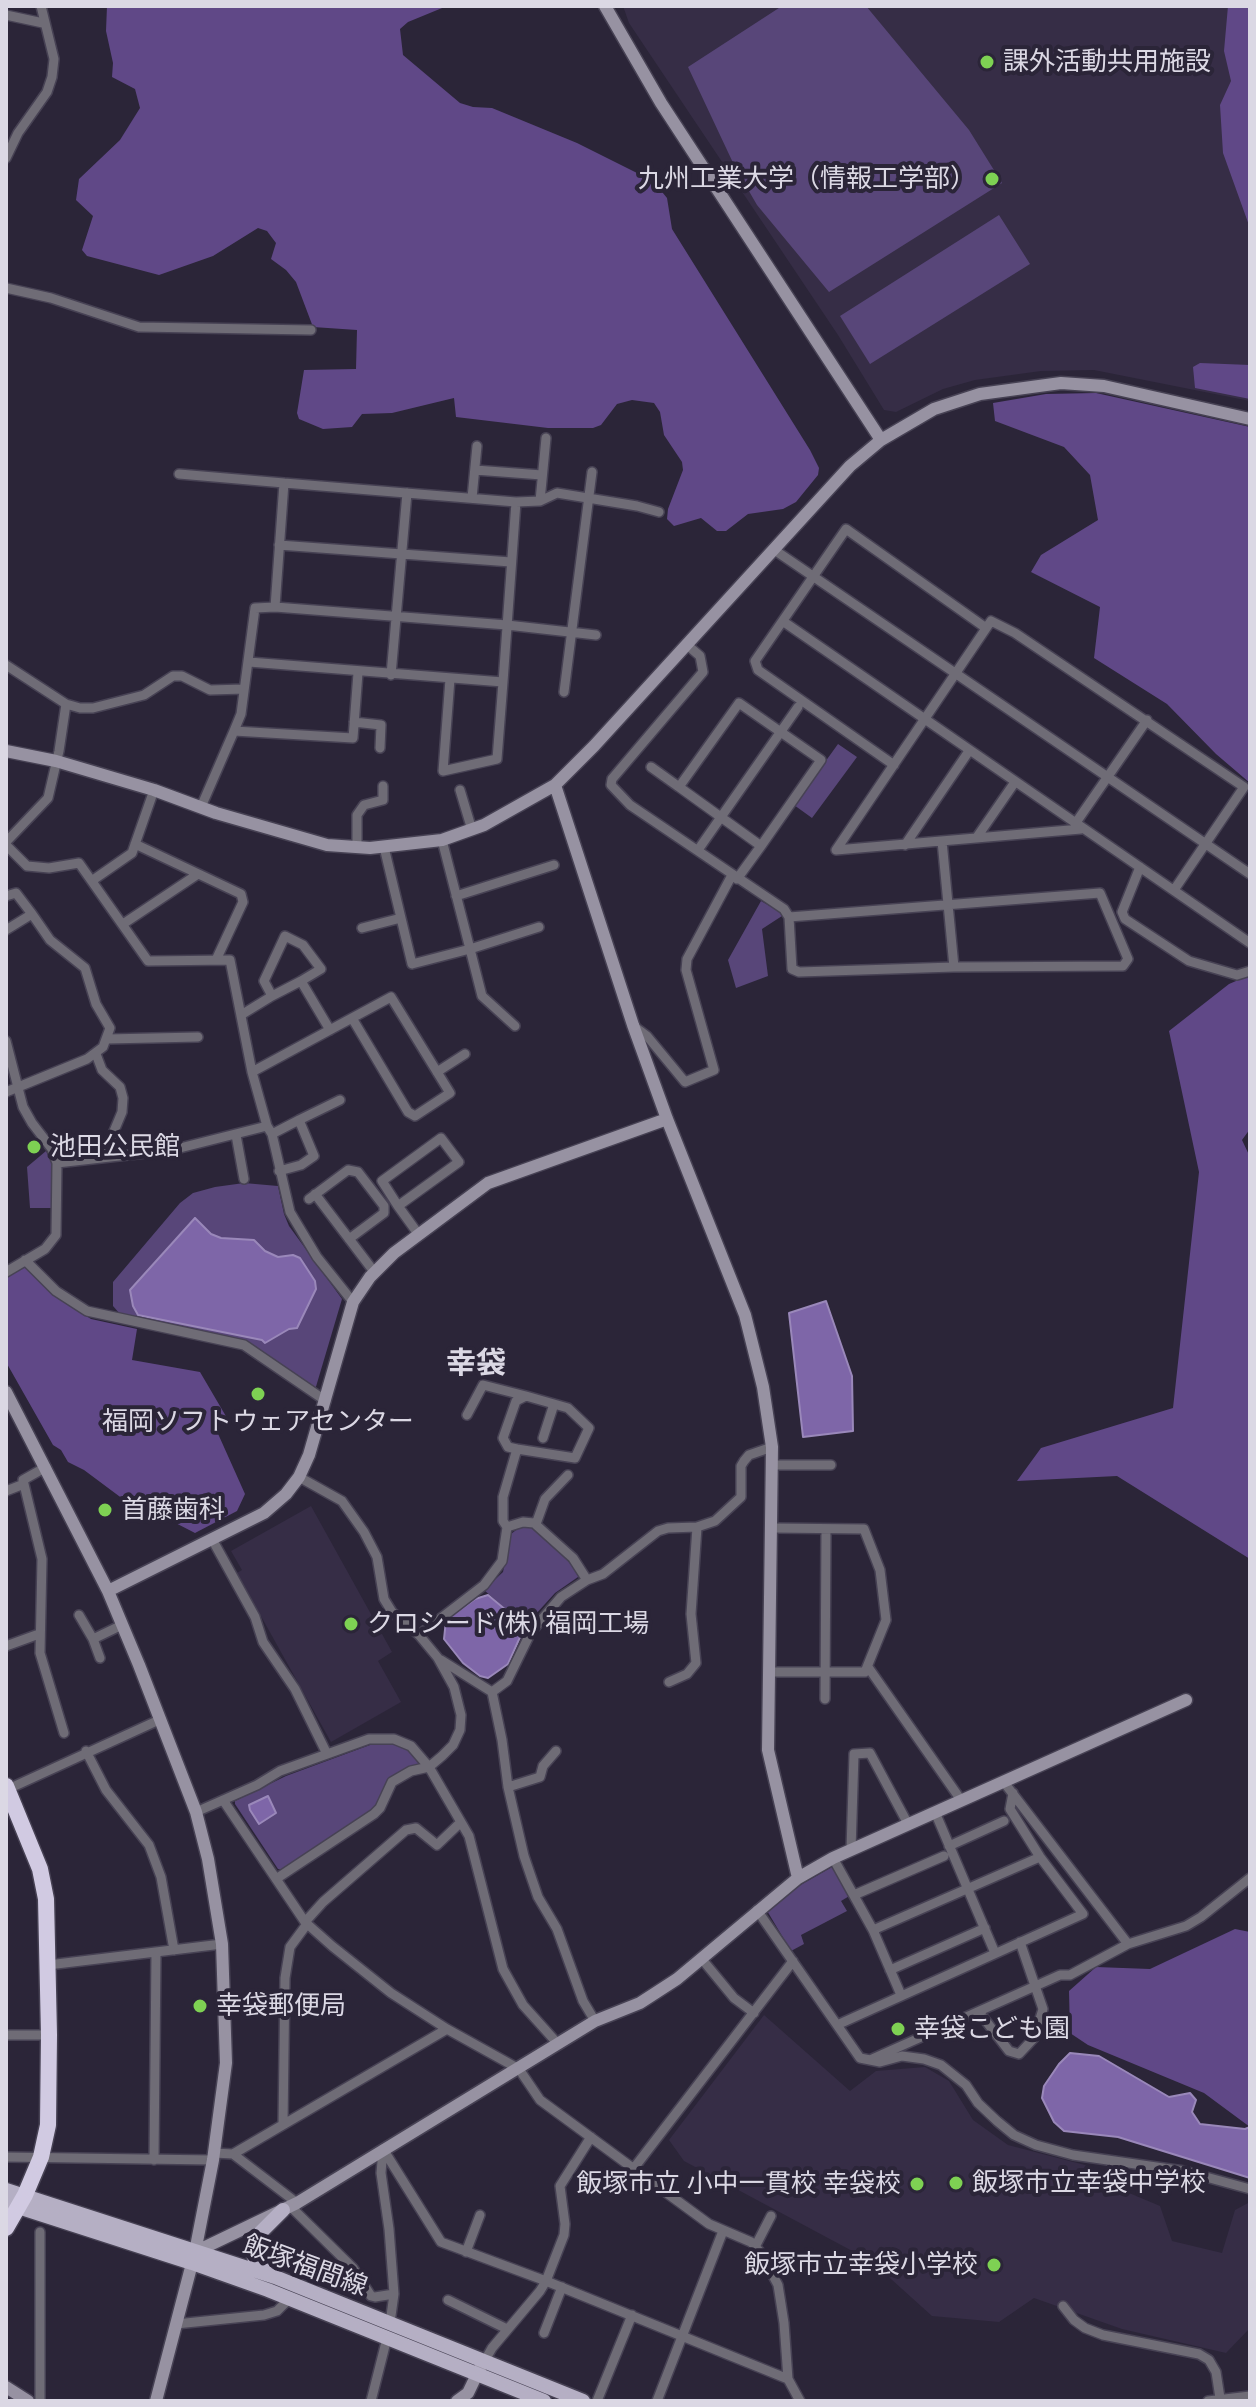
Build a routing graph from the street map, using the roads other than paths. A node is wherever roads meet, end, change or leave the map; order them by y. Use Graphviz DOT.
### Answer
graph roads {
  1 [pos="41,6"];
  2 [pos="605,6"];
  3 [pos="6,15"];
  4 [pos="43,23"];
  5 [pos="6,158"];
  6 [pos="6,288"];
  7 [pos="311,330"];
  8 [pos="1250,419"];
  9 [pos="546,438"];
  10 [pos="881,440"];
  11 [pos="477,446"];
  12 [pos="475,470"];
  13 [pos="592,472"];
  14 [pos="179,474"];
  15 [pos="542,475"];
  16 [pos="284,483"];
  17 [pos="407,493"];
  18 [pos="472,498"];
  19 [pos="589,498"];
  20 [pos="540,501"];
  21 [pos="516,502"];
  22 [pos="659,512"];
  23 [pos="279,545"];
  24 [pos="773,549"];
  25 [pos="402,554"];
  26 [pos="511,562"];
  27 [pos="813,574"];
  28 [pos="275,607"];
  29 [pos="397,616"];
  30 [pos="784,622"];
  31 [pos="507,625"];
  32 [pos="986,628"];
  33 [pos="571,632"];
  34 [pos="596,635"];
  35 [pos="686,644"];
  36 [pos="249,662"];
  37 [pos="6,665"];
  38 [pos="358,673"];
  39 [pos="956,673"];
  40 [pos="391,675"];
  41 [pos="450,679"];
  42 [pos="503,682"];
  43 [pos="244,689"];
  44 [pos="564,692"];
  45 [pos="66,704"];
  46 [pos="798,707"];
  47 [pos="924,719"];
  48 [pos="1147,720"];
  49 [pos="354,722"];
  50 [pos="234,731"];
  51 [pos="780,732"];
  52 [pos="380,748"];
  53 [pos="6,751"];
  54 [pos="969,751"];
  55 [pos="56,761"];
  56 [pos="894,765"];
  57 [pos="651,767"];
  58 [pos="1107,776"];
  59 [pos="1015,782"];
  60 [pos="555,785"];
  61 [pos="383,786"];
  62 [pos="679,787"];
  63 [pos="154,790"];
  64 [pos="460,790"];
  65 [pos="201,807"];
  66 [pos="721,817"];
  67 [pos="1078,826"];
  68 [pos="472,830"];
  69 [pos="977,837"];
  70 [pos="442,840"];
  71 [pos="942,841"];
  72 [pos="6,843"];
  73 [pos="135,844"];
  74 [pos="1207,844"];
  75 [pos="905,845"];
  76 [pos="761,846"];
  77 [pos="357,847"];
  78 [pos="384,847"];
  79 [pos="698,850"];
  80 [pos="554,865"];
  81 [pos="1140,867"];
  82 [pos="198,874"];
  83 [pos="1250,874"];
  84 [pos="734,877"];
  85 [pos="93,880"];
  86 [pos="1174,890"];
  87 [pos="6,896"];
  88 [pos="456,896"];
  89 [pos="948,905"];
  90 [pos="32,914"];
  91 [pos="789,917"];
  92 [pos="401,918"];
  93 [pos="123,924"];
  94 [pos="539,927"];
  95 [pos="362,928"];
  96 [pos="6,930"];
  97 [pos="1250,943"];
  98 [pos="470,949"];
  99 [pos="216,960"];
  100 [pos="954,967"];
  101 [pos="1250,971"];
  102 [pos="301,981"];
  103 [pos="272,996"];
  104 [pos="241,1015"];
  105 [pos="352,1018"];
  106 [pos="633,1025"];
  107 [pos="515,1026"];
  108 [pos="330,1030"];
  109 [pos="198,1037"];
  110 [pos="107,1039"];
  111 [pos="6,1041"];
  112 [pos="96,1054"];
  113 [pos="465,1054"];
  114 [pos="252,1072"];
  115 [pos="437,1072"];
  116 [pos="18,1087"];
  117 [pos="6,1092"];
  118 [pos="340,1100"];
  119 [pos="667,1119"];
  120 [pos="299,1120"];
  121 [pos="270,1130"];
  122 [pos="236,1135"];
  123 [pos="104,1155"];
  124 [pos="57,1163"];
  125 [pos="279,1171"];
  126 [pos="244,1179"];
  127 [pos="398,1206"];
  128 [pos="419,1235"];
  129 [pos="349,1239"];
  130 [pos="25,1260"];
  131 [pos="6,1272"];
  132 [pos="375,1273"];
  133 [pos="353,1302"];
  134 [pos="6,1392"];
  135 [pos="526,1396"];
  136 [pos="326,1401"];
  137 [pos="554,1404"];
  138 [pos="467,1415"];
  139 [pos="543,1438"];
  140 [pos="772,1447"];
  141 [pos="517,1449"];
  142 [pos="772,1465"];
  143 [pos="831,1465"];
  144 [pos="46,1467"];
  145 [pos="568,1475"];
  146 [pos="299,1477"];
  147 [pos="24,1484"];
  148 [pos="6,1491"];
  149 [pos="536,1524"];
  150 [pos="507,1527"];
  151 [pos="697,1527"];
  152 [pos="773,1528"];
  153 [pos="826,1529"];
  154 [pos="212,1539"];
  155 [pos="587,1580"];
  156 [pos="108,1591"];
  157 [pos="79,1615"];
  158 [pos="122,1625"];
  159 [pos="39,1634"];
  160 [pos="419,1635"];
  161 [pos="93,1639"];
  162 [pos="6,1646"];
  163 [pos="100,1658"];
  164 [pos="438,1658"];
  165 [pos="868,1667"];
  166 [pos="769,1672"];
  167 [pos="825,1673"];
  168 [pos="669,1682"];
  169 [pos="492,1692"];
  170 [pos="825,1699"];
  171 [pos="1186,1700"];
  172 [pos="159,1720"];
  173 [pos="64,1733"];
  174 [pos="86,1751"];
  175 [pos="556,1751"];
  176 [pos="327,1754"];
  177 [pos="429,1767"];
  178 [pos="1003,1781"];
  179 [pos="508,1787"];
  180 [pos="6,1789"];
  181 [pos="1013,1793"];
  182 [pos="223,1800"];
  183 [pos="961,1800"];
  184 [pos="196,1812"];
  185 [pos="935,1812"];
  186 [pos="1004,1821"];
  187 [pos="461,1822"];
  188 [pos="908,1824"];
  189 [pos="949,1846"];
  190 [pos="851,1850"];
  191 [pos="944,1856"];
  192 [pos="1040,1857"];
  193 [pos="833,1858"];
  194 [pos="798,1878"];
  195 [pos="1250,1878"];
  196 [pos="276,1879"];
  197 [pos="968,1888"];
  198 [pos="854,1895"];
  199 [pos="757,1910"];
  200 [pos="306,1923"];
  201 [pos="985,1928"];
  202 [pos="873,1930"];
  203 [pos="1020,1942"];
  204 [pos="222,1944"];
  205 [pos="1128,1944"];
  206 [pos="174,1950"];
  207 [pos="156,1952"];
  208 [pos="995,1953"];
  209 [pos="701,1958"];
  210 [pos="793,1961"];
  211 [pos="48,1965"];
  212 [pos="890,1970"];
  213 [pos="1036,1986"];
  214 [pos="901,1995"];
  215 [pos="979,2012"];
  216 [pos="754,2013"];
  217 [pos="595,2021"];
  218 [pos="837,2025"];
  219 [pos="447,2029"];
  220 [pos="6,2035"];
  221 [pos="49,2035"];
  222 [pos="558,2044"];
  223 [pos="869,2061"];
  224 [pos="519,2069"];
  225 [pos="283,2124"];
  226 [pos="591,2137"];
  227 [pos="383,2149"];
  228 [pos="233,2154"];
  229 [pos="6,2157"];
  230 [pos="41,2157"];
  231 [pos="213,2157"];
  232 [pos="154,2160"];
  233 [pos="634,2168"];
  234 [pos="1250,2189"];
  235 [pos="6,2190"];
  236 [pos="16,2201"];
  237 [pos="290,2206"];
  238 [pos="480,2215"];
  239 [pos="771,2216"];
  240 [pos="6,2228"];
  241 [pos="723,2231"];
  242 [pos="40,2232"];
  243 [pos="755,2247"];
  244 [pos="466,2252"];
  245 [pos="194,2257"];
  246 [pos="275,2277"];
  247 [pos="546,2281"];
  248 [pos="562,2287"];
  249 [pos="394,2294"];
  250 [pos="289,2299"];
  251 [pos="448,2300"];
  252 [pos="1063,2306"];
  253 [pos="632,2315"];
  254 [pos="176,2324"];
  255 [pos="507,2329"];
  256 [pos="388,2330"];
  257 [pos="544,2333"];
  258 [pos="682,2335"];
  259 [pos="480,2368"];
  260 [pos="788,2379"];
  261 [pos="6,2387"];
  262 [pos="1250,2396"];
  263 [pos="1220,2398"];
  264 [pos="461,2400"];
  265 [pos="28,2401"];
  266 [pos="40,2401"];
  267 [pos="156,2401"];
  268 [pos="371,2401"];
  269 [pos="544,2401"];
  270 [pos="583,2401"];
  271 [pos="597,2401"];
  272 [pos="657,2401"];
  273 [pos="800,2401"];
  274 [pos="1208,2401"];
  1 -- 4 [label="street"];
  2 -- 10 [label="street"];
  3 -- 4 [label="street"];
  4 -- 5 [label="street"];
  6 -- 7 [label="street"];
  8 -- 10 [label="street"];
  9 -- 15 [label="street"];
  10 -- 24 [label="street"];
  11 -- 12 [label="street"];
  12 -- 15 [label="street"];
  12 -- 18 [label="street"];
  13 -- 19 [label="street"];
  14 -- 16 [label="street"];
  15 -- 20 [label="street"];
  16 -- 17 [label="street"];
  16 -- 23 [label="street"];
  17 -- 18 [label="street"];
  17 -- 25 [label="street"];
  18 -- 21 [label="street"];
  19 -- 20 [label="street"];
  19 -- 22 [label="street"];
  19 -- 33 [label="street"];
  20 -- 21 [label="street"];
  21 -- 26 [label="street"];
  23 -- 25 [label="street"];
  23 -- 28 [label="street"];
  24 -- 27 [label="street"];
  24 -- 35 [label="street"];
  25 -- 26 [label="street"];
  25 -- 29 [label="street"];
  26 -- 31 [label="street"];
  27 -- 30 [label="street"];
  27 -- 32 [label="street"];
  27 -- 39 [label="street"];
  28 -- 29 [label="street"];
  28 -- 36 [label="street"];
  29 -- 31 [label="street"];
  29 -- 40 [label="street"];
  30 -- 47 [label="street"];
  30 -- 56 [label="street"];
  31 -- 33 [label="street"];
  31 -- 42 [label="street"];
  32 -- 39 [label="street"];
  32 -- 48 [label="street"];
  33 -- 34 [label="street"];
  33 -- 44 [label="street"];
  35 -- 60 [label="street"];
  35 -- 79 [label="street"];
  36 -- 38 [label="street"];
  36 -- 43 [label="street"];
  37 -- 45 [label="street"];
  38 -- 40 [label="street"];
  38 -- 49 [label="street"];
  39 -- 47 [label="street"];
  39 -- 58 [label="street"];
  40 -- 41 [label="street"];
  41 -- 42 [label="street"];
  41 -- 42 [label="street"];
  43 -- 45 [label="street"];
  43 -- 50 [label="street"];
  45 -- 55 [label="street"];
  46 -- 51 [label="street"];
  47 -- 54 [label="street"];
  47 -- 56 [label="street"];
  48 -- 58 [label="street"];
  48 -- 74 [label="street"];
  49 -- 50 [label="street"];
  49 -- 52 [label="street"];
  50 -- 65 [label="street"];
  51 -- 62 [label="street"];
  51 -- 66 [label="street"];
  51 -- 76 [label="street"];
  53 -- 55 [label="street"];
  54 -- 59 [label="street"];
  54 -- 75 [label="street"];
  55 -- 63 [label="street"];
  55 -- 72 [label="street"];
  56 -- 75 [label="street"];
  57 -- 62 [label="street"];
  58 -- 67 [label="street"];
  58 -- 74 [label="street"];
  59 -- 67 [label="street"];
  59 -- 69 [label="street"];
  60 -- 68 [label="street"];
  60 -- 106 [label="street"];
  61 -- 77 [label="street"];
  62 -- 66 [label="street"];
  63 -- 65 [label="street"];
  63 -- 73 [label="street"];
  64 -- 68 [label="street"];
  65 -- 77 [label="street"];
  66 -- 76 [label="street"];
  66 -- 79 [label="street"];
  67 -- 69 [label="street"];
  67 -- 81 [label="street"];
  68 -- 70 [label="street"];
  69 -- 71 [label="street"];
  70 -- 78 [label="street"];
  70 -- 88 [label="street"];
  71 -- 75 [label="street"];
  71 -- 89 [label="street"];
  72 -- 85 [label="street"];
  73 -- 82 [label="street"];
  73 -- 85 [label="street"];
  74 -- 83 [label="street"];
  74 -- 86 [label="street"];
  76 -- 84 [label="street"];
  77 -- 78 [label="street"];
  78 -- 92 [label="street"];
  79 -- 84 [label="street"];
  80 -- 88 [label="street"];
  81 -- 86 [label="street"];
  81 -- 101 [label="street"];
  82 -- 93 [label="street"];
  82 -- 99 [label="street"];
  84 -- 91 [label="street"];
  84 -- 106 [label="street"];
  85 -- 93 [label="street"];
  86 -- 97 [label="street"];
  87 -- 90 [label="street"];
  88 -- 98 [label="street"];
  89 -- 91 [label="street"];
  89 -- 100 [label="street"];
  89 -- 100 [label="street"];
  90 -- 96 [label="street"];
  90 -- 110 [label="street"];
  91 -- 100 [label="street"];
  92 -- 95 [label="street"];
  92 -- 98 [label="street"];
  93 -- 99 [label="street"];
  94 -- 98 [label="street"];
  98 -- 107 [label="street"];
  99 -- 104 [label="street"];
  102 -- 103 [label="street"];
  102 -- 103 [label="street"];
  102 -- 108 [label="street"];
  103 -- 104 [label="street"];
  104 -- 114 [label="street"];
  105 -- 108 [label="street"];
  105 -- 115 [label="street"];
  105 -- 115 [label="street"];
  106 -- 119 [label="street"];
  108 -- 114 [label="street"];
  109 -- 110 [label="street"];
  110 -- 112 [label="street"];
  111 -- 116 [label="street"];
  112 -- 116 [label="street"];
  112 -- 123 [label="street"];
  113 -- 115 [label="street"];
  114 -- 121 [label="street"];
  116 -- 117 [label="street"];
  116 -- 124 [label="street"];
  118 -- 120 [label="street"];
  119 -- 128 [label="street"];
  119 -- 140 [label="street"];
  120 -- 121 [label="street"];
  120 -- 125 [label="street"];
  121 -- 122 [label="street"];
  121 -- 125 [label="street"];
  122 -- 123 [label="street"];
  122 -- 126 [label="street"];
  123 -- 124 [label="street"];
  124 -- 130 [label="street"];
  125 -- 133 [label="street"];
  127 -- 127 [label="street"];
  127 -- 128 [label="street"];
  128 -- 132 [label="street"];
  129 -- 129 [label="street"];
  129 -- 132 [label="street"];
  130 -- 131 [label="street"];
  130 -- 136 [label="street"];
  132 -- 133 [label="street"];
  133 -- 136 [label="street"];
  134 -- 144 [label="street"];
  135 -- 137 [label="street"];
  135 -- 138 [label="street"];
  135 -- 141 [label="street"];
  136 -- 146 [label="street"];
  137 -- 139 [label="street"];
  137 -- 141 [label="street"];
  140 -- 142 [label="street"];
  140 -- 151 [label="street"];
  141 -- 150 [label="street"];
  142 -- 143 [label="street"];
  142 -- 152 [label="street"];
  144 -- 147 [label="street"];
  144 -- 156 [label="street"];
  145 -- 149 [label="street"];
  146 -- 154 [label="street"];
  146 -- 160 [label="street"];
  147 -- 148 [label="street"];
  147 -- 159 [label="street"];
  149 -- 150 [label="street"];
  149 -- 155 [label="street"];
  150 -- 160 [label="street"];
  151 -- 155 [label="street"];
  151 -- 168 [label="street"];
  152 -- 153 [label="street"];
  152 -- 166 [label="street"];
  153 -- 165 [label="street"];
  153 -- 167 [label="street"];
  154 -- 156 [label="street"];
  154 -- 176 [label="street"];
  155 -- 169 [label="street"];
  156 -- 158 [label="street"];
  157 -- 161 [label="street"];
  158 -- 161 [label="street"];
  158 -- 172 [label="street"];
  159 -- 162 [label="street"];
  159 -- 173 [label="street"];
  160 -- 164 [label="street"];
  161 -- 163 [label="street"];
  164 -- 169 [label="street"];
  164 -- 177 [label="street"];
  165 -- 167 [label="street"];
  165 -- 183 [label="street"];
  166 -- 167 [label="street"];
  166 -- 194 [label="street"];
  167 -- 170 [label="street"];
  169 -- 179 [label="street"];
  171 -- 178 [label="street"];
  172 -- 174 [label="street"];
  172 -- 184 [label="street"];
  174 -- 180 [label="street"];
  174 -- 206 [label="street"];
  175 -- 179 [label="street"];
  176 -- 177 [label="street"];
  176 -- 182 [label="street"];
  177 -- 187 [label="street"];
  177 -- 196 [label="street"];
  178 -- 181 [label="street"];
  178 -- 183 [label="street"];
  179 -- 217 [label="street"];
  180 -- 211 [label="highway"];
  181 -- 192 [label="street"];
  181 -- 205 [label="street"];
  182 -- 184 [label="street"];
  182 -- 196 [label="street"];
  183 -- 185 [label="street"];
  184 -- 204 [label="street"];
  185 -- 188 [label="street"];
  185 -- 189 [label="street"];
  186 -- 189 [label="street"];
  187 -- 200 [label="street"];
  187 -- 222 [label="street"];
  188 -- 190 [label="street"];
  188 -- 190 [label="street"];
  189 -- 197 [label="street"];
  190 -- 193 [label="street"];
  191 -- 198 [label="street"];
  192 -- 197 [label="street"];
  192 -- 203 [label="street"];
  193 -- 194 [label="street"];
  193 -- 198 [label="street"];
  194 -- 199 [label="street"];
  195 -- 205 [label="street"];
  196 -- 200 [label="street"];
  197 -- 201 [label="street"];
  197 -- 202 [label="street"];
  198 -- 202 [label="street"];
  199 -- 209 [label="street"];
  199 -- 210 [label="street"];
  200 -- 219 [label="street"];
  200 -- 225 [label="street"];
  201 -- 208 [label="street"];
  201 -- 212 [label="street"];
  202 -- 212 [label="street"];
  203 -- 208 [label="street"];
  203 -- 213 [label="street"];
  204 -- 206 [label="street"];
  204 -- 231 [label="street"];
  205 -- 213 [label="street"];
  206 -- 207 [label="street"];
  207 -- 211 [label="street"];
  207 -- 232 [label="street"];
  208 -- 214 [label="street"];
  209 -- 216 [label="street"];
  209 -- 217 [label="street"];
  210 -- 216 [label="street"];
  210 -- 218 [label="street"];
  211 -- 221 [label="highway"];
  212 -- 214 [label="street"];
  213 -- 215 [label="street"];
  213 -- 215 [label="street"];
  214 -- 218 [label="street"];
  215 -- 223 [label="street"];
  216 -- 233 [label="street"];
  217 -- 222 [label="street"];
  218 -- 223 [label="street"];
  219 -- 224 [label="street"];
  219 -- 225 [label="street"];
  220 -- 221 [label="street"];
  221 -- 230 [label="highway"];
  222 -- 224 [label="street"];
  223 -- 234 [label="street"];
  224 -- 226 [label="street"];
  224 -- 227 [label="street"];
  225 -- 228 [label="street"];
  226 -- 233 [label="street"];
  226 -- 247 [label="street"];
  227 -- 237 [label="street"];
  227 -- 244 [label="street"];
  227 -- 249 [label="street"];
  228 -- 231 [label="street"];
  228 -- 237 [label="street"];
  229 -- 230 [label="street"];
  230 -- 232 [label="street"];
  230 -- 236 [label="highway"];
  231 -- 232 [label="street"];
  231 -- 245 [label="street"];
  233 -- 241 [label="street"];
  235 -- 236 [label="main road, 飯塚福間線"];
  236 -- 240 [label="highway"];
  236 -- 245 [label="main road, 飯塚福間線"];
  237 -- 245 [label="street"];
  237 -- 246 [label="main road"];
  237 -- 249 [label="street"];
  238 -- 244 [label="street"];
  239 -- 243 [label="street"];
  241 -- 243 [label="street"];
  241 -- 258 [label="street"];
  242 -- 266 [label="street"];
  243 -- 260 [label="street"];
  244 -- 247 [label="street"];
  245 -- 246 [label="main road, 飯塚福間線"];
  245 -- 250 [label="main road, 飯塚福間線"];
  245 -- 254 [label="street"];
  246 -- 256 [label="main road, 飯塚福間線"];
  247 -- 248 [label="street"];
  247 -- 255 [label="street"];
  248 -- 253 [label="street"];
  248 -- 257 [label="street"];
  249 -- 256 [label="street"];
  250 -- 254 [label="street"];
  250 -- 256 [label="main road, 飯塚福間線"];
  251 -- 255 [label="street"];
  252 -- 263 [label="street"];
  253 -- 258 [label="street"];
  253 -- 271 [label="street"];
  254 -- 267 [label="street"];
  255 -- 259 [label="street"];
  256 -- 259 [label="main road, 飯塚福間線"];
  256 -- 268 [label="street"];
  258 -- 260 [label="street"];
  258 -- 272 [label="street"];
  259 -- 264 [label="street"];
  259 -- 269 [label="main road, 飯塚福間線"];
  259 -- 270 [label="main road, 飯塚福間線"];
  260 -- 273 [label="street"];
  261 -- 265 [label="street"];
  262 -- 263 [label="street"];
  263 -- 274 [label="street"];
}
